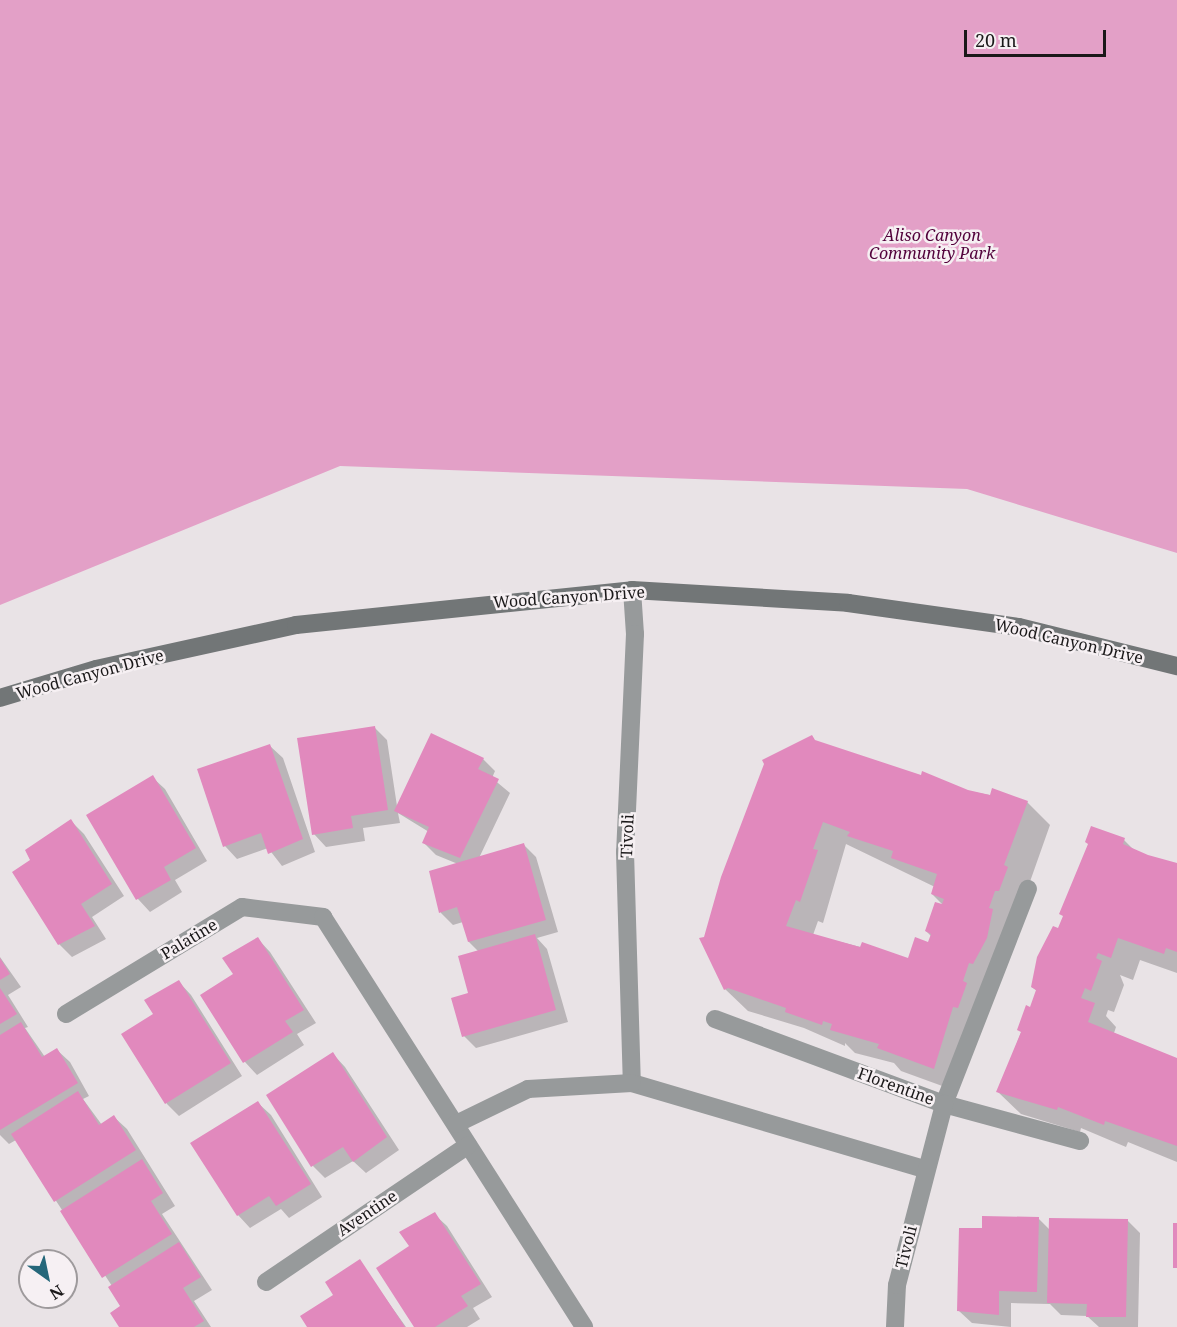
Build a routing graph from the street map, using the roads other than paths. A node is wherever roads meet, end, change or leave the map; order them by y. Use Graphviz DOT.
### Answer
graph roads {
  1 [pos="632,590"];
  2 [pos="1177,666"];
  3 [pos="0,698"];
  4 [pos="1028,889"];
  5 [pos="66,1014"];
  6 [pos="715,1019"];
  7 [pos="632,1083"];
  8 [pos="944,1104"];
  9 [pos="456,1124"];
  10 [pos="1080,1141"];
  11 [pos="468,1145"];
  12 [pos="925,1169"];
  13 [pos="266,1282"];
  14 [pos="584,1327"];
  15 [pos="895,1327"];
  1 -- 2 [label="main road, Wood Canyon Drive"];
  1 -- 3 [label="main road, Wood Canyon Drive"];
  1 -- 7 [label="street, Tivoli"];
  4 -- 8 [label="street, Tivoli"];
  5 -- 9 [label="street, Palatine"];
  6 -- 8 [label="street, Florentine"];
  7 -- 9 [label="street"];
  7 -- 12 [label="street"];
  8 -- 10 [label="street, Florentine"];
  8 -- 12 [label="street, Tivoli"];
  9 -- 11 [label="street"];
  11 -- 13 [label="street, Aventine"];
  11 -- 14 [label="street"];
  12 -- 15 [label="street, Tivoli"];
}
